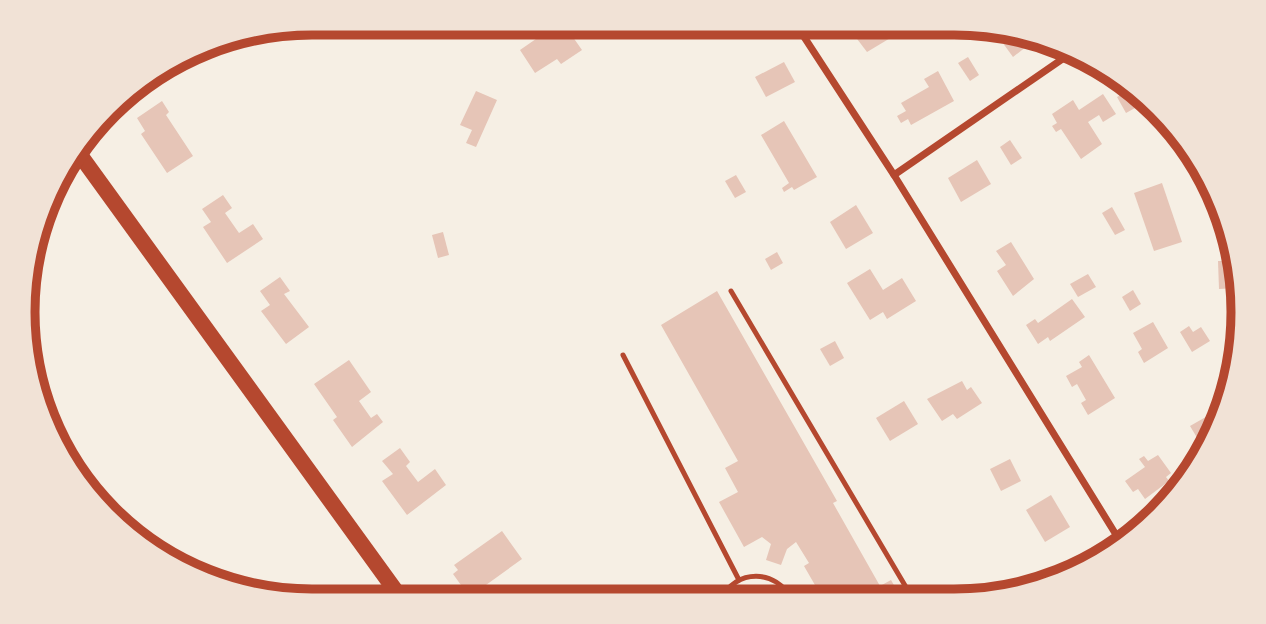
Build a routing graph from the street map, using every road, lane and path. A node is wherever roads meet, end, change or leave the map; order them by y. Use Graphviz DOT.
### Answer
graph roads {
  1 [pos="803,35"];
  2 [pos="1064,58"];
  3 [pos="82,158"];
  4 [pos="894,175"];
  5 [pos="731,291"];
  6 [pos="623,355"];
  7 [pos="1117,536"];
  8 [pos="739,580"];
  9 [pos="394,589"];
  10 [pos="728,589"];
  11 [pos="784,589"];
  12 [pos="907,589"];
  1 -- 4 [label="street"];
  2 -- 4 [label="street"];
  3 -- 9 [label="main road"];
  4 -- 7 [label="street"];
  5 -- 12 [label="lane"];
  6 -- 8 [label="lane"];
  8 -- 10 [label="lane"];
  8 -- 11 [label="lane"];
}
